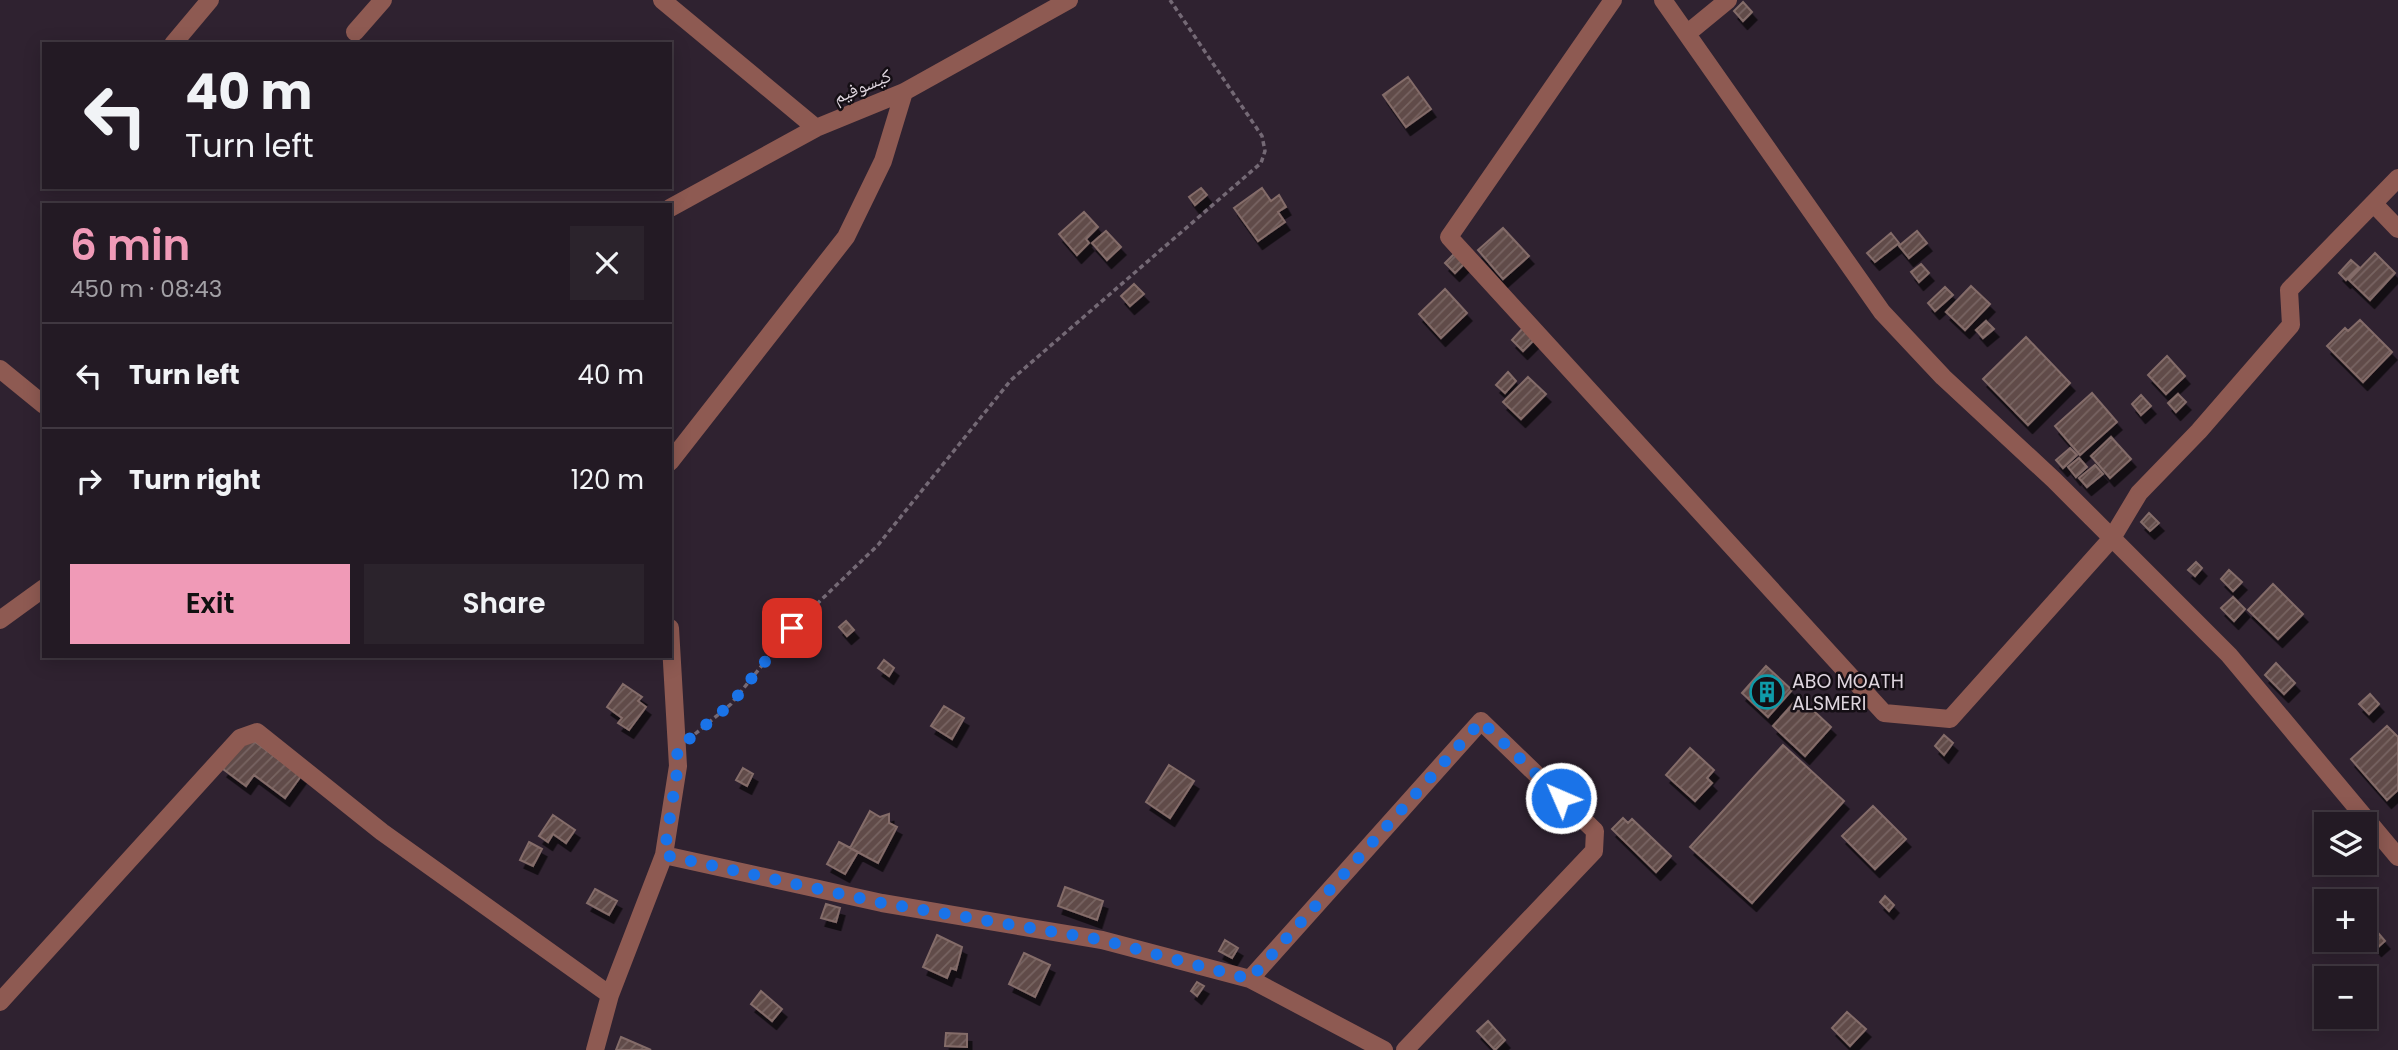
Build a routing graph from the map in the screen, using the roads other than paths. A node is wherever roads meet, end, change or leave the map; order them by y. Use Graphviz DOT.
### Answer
graph roads {
  1 [pos="210,0"];
  2 [pos="383,0"];
  3 [pos="662,0"];
  4 [pos="1069,0"];
  5 [pos="1613,0"];
  6 [pos="1663,0"];
  7 [pos="1728,0"];
  8 [pos="355,32"];
  9 [pos="1689,32"];
  10 [pos="175,42"];
  11 [pos="904,92"];
  12 [pos="816,128"];
  13 [pos="2398,178"];
  14 [pos="2375,205"];
  15 [pos="672,207"];
  16 [pos="2398,229"];
  17 [pos="0,369"];
  18 [pos="42,402"];
  19 [pos="672,459"];
  20 [pos="2112,538"];
  21 [pos="42,589"];
  22 [pos="0,620"];
  23 [pos="672,658"];
  24 [pos="664,855"];
  25 [pos="2398,857"];
  26 [pos="1250,979"];
  27 [pos="610,995"];
  28 [pos="0,1002"];
  29 [pos="595,1050"];
  30 [pos="1384,1050"];
  31 [pos="1405,1050"];
  1 -- 10 [label="street"];
  2 -- 8 [label="street"];
  3 -- 12 [label="street"];
  4 -- 11 [label="street, كيسوفيم"];
  5 -- 20 [label="street"];
  6 -- 9 [label="street"];
  7 -- 9 [label="street"];
  9 -- 20 [label="street"];
  11 -- 12 [label="street, كيسوفيم"];
  11 -- 19 [label="street"];
  12 -- 15 [label="street, كيسوفيم"];
  13 -- 14 [label="street"];
  14 -- 16 [label="street"];
  14 -- 20 [label="street"];
  17 -- 18 [label="street"];
  20 -- 25 [label="street"];
  21 -- 22 [label="street"];
  23 -- 24 [label="street"];
  24 -- 26 [label="street"];
  24 -- 27 [label="street"];
  26 -- 30 [label="street"];
  26 -- 31 [label="street"];
  27 -- 28 [label="street"];
  27 -- 29 [label="street"];
}
